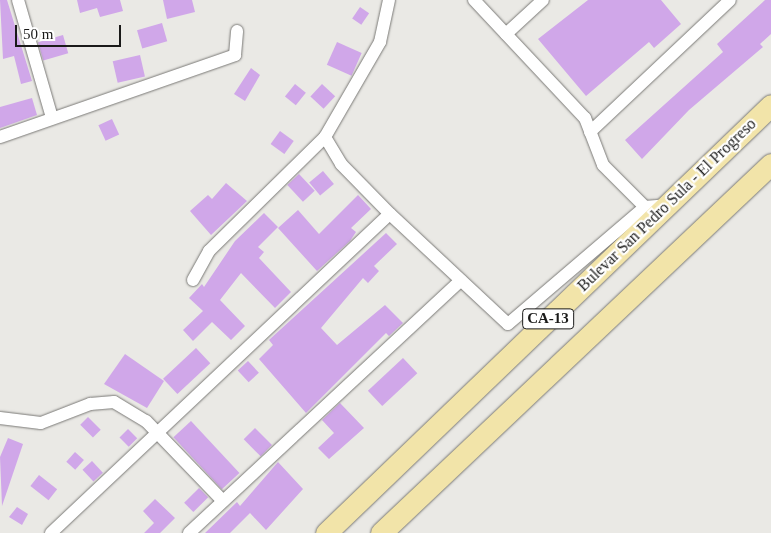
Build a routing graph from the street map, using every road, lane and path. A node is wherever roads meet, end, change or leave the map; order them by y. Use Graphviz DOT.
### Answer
graph roads {
  1 [pos="18,0"];
  2 [pos="389,0"];
  3 [pos="474,0"];
  4 [pos="543,0"];
  5 [pos="730,0"];
  6 [pos="236,31"];
  7 [pos="506,34"];
  8 [pos="771,105"];
  9 [pos="52,118"];
  10 [pos="590,132"];
  11 [pos="0,137"];
  12 [pos="325,137"];
  13 [pos="771,164"];
  14 [pos="668,205"];
  15 [pos="645,207"];
  16 [pos="390,214"];
  17 [pos="192,280"];
  18 [pos="461,280"];
  19 [pos="0,418"];
  20 [pos="156,431"];
  21 [pos="223,501"];
  22 [pos="51,533"];
  23 [pos="188,533"];
  24 [pos="326,533"];
  25 [pos="381,533"];
  1 -- 9 [label="street"];
  2 -- 12 [label="street"];
  3 -- 7 [label="street"];
  4 -- 7 [label="street"];
  5 -- 10 [label="street"];
  6 -- 9 [label="street"];
  7 -- 10 [label="street"];
  8 -- 14 [label="main road, Bulevar San Pedro Sula - El Progreso / CA-13"];
  9 -- 11 [label="street"];
  10 -- 15 [label="street"];
  12 -- 16 [label="street"];
  12 -- 17 [label="street"];
  13 -- 25 [label="main road, CA-13"];
  14 -- 15 [label="street"];
  14 -- 24 [label="main road, Bulevar San Pedro Sula - El Progreso / CA-13"];
  15 -- 18 [label="street"];
  16 -- 18 [label="street"];
  16 -- 20 [label="street"];
  18 -- 21 [label="street"];
  19 -- 20 [label="street"];
  20 -- 21 [label="street"];
  20 -- 22 [label="street"];
  21 -- 23 [label="street"];
}
